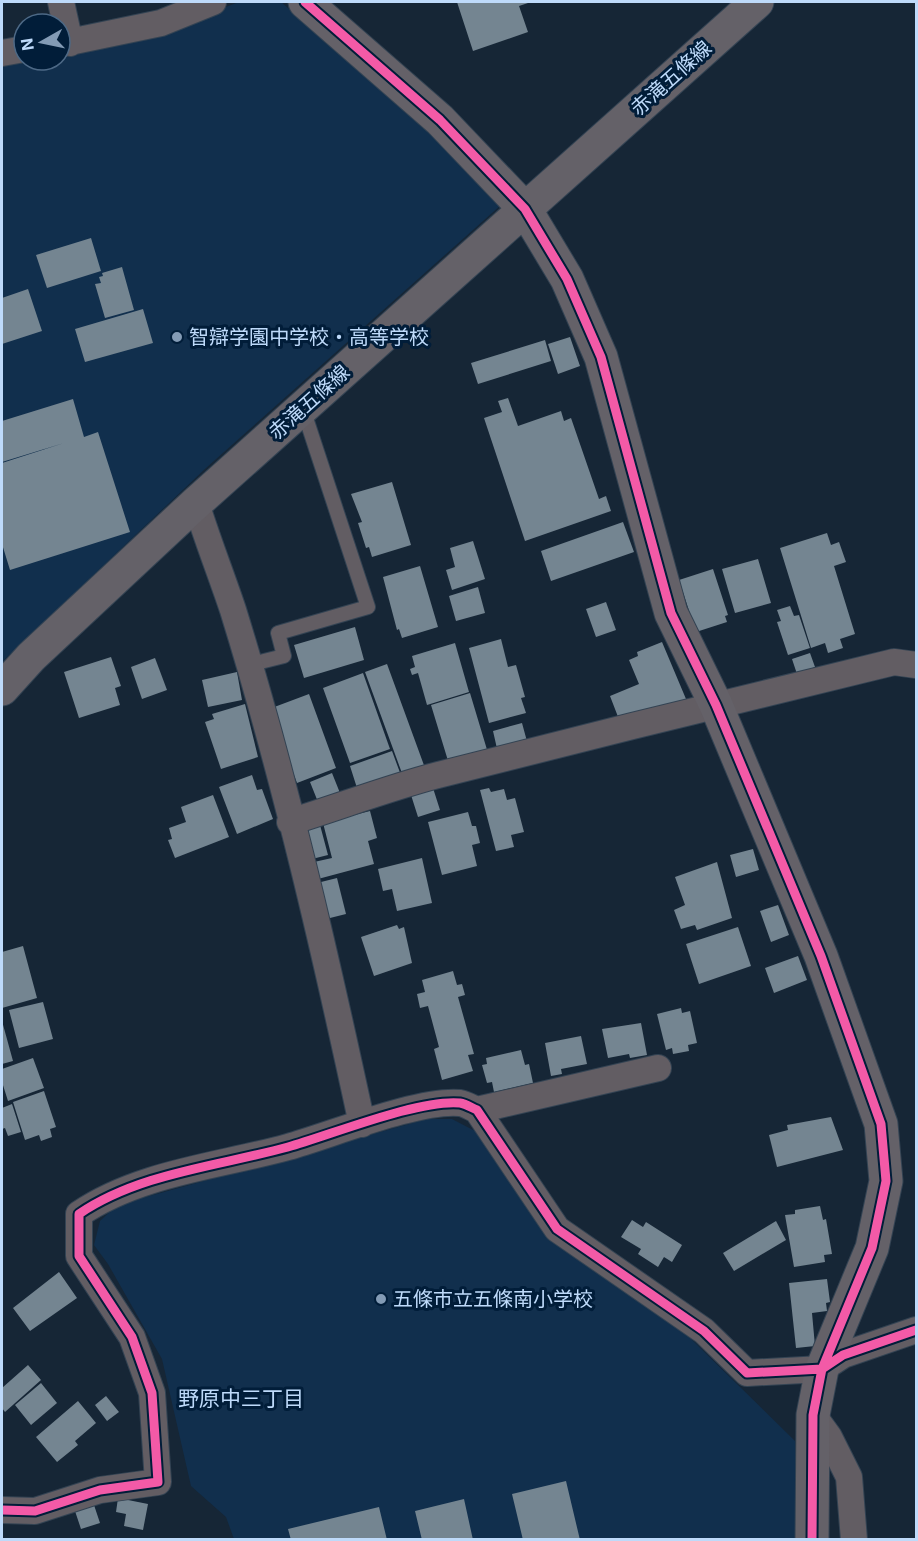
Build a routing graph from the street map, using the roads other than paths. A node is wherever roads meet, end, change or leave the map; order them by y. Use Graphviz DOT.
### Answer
graph roads {
  1 [pos="213,2"];
  2 [pos="305,2"];
  3 [pos="757,2"];
  4 [pos="72,41"];
  5 [pos="525,209"];
  6 [pos="302,407"];
  7 [pos="196,503"];
  8 [pos="248,665"];
  9 [pos="916,665"];
  10 [pos="2,689"];
  11 [pos="716,705"];
  12 [pos="290,822"];
  13 [pos="658,1068"];
  14 [pos="477,1110"];
  15 [pos="362,1124"];
  16 [pos="916,1330"];
  17 [pos="822,1369"];
  18 [pos="813,1415"];
  19 [pos="2,1510"];
  20 [pos="812,1539"];
  21 [pos="854,1539"];
  1 -- 4 [label="street"];
  2 -- 5 [label="street"];
  3 -- 5 [label="street, 赤滝五條線"];
  5 -- 6 [label="street, 赤滝五條線"];
  5 -- 11 [label="street"];
  6 -- 7 [label="street, 赤滝五條線"];
  6 -- 8 [label="lane"];
  7 -- 8 [label="street"];
  7 -- 10 [label="street, 赤滝五條線"];
  8 -- 12 [label="street"];
  9 -- 11 [label="street"];
  11 -- 12 [label="street"];
  11 -- 17 [label="street"];
  12 -- 15 [label="street"];
  13 -- 14 [label="street"];
  14 -- 15 [label="street"];
  14 -- 17 [label="street"];
  15 -- 19 [label="street"];
  16 -- 17 [label="street"];
  17 -- 18 [label="street"];
  18 -- 20 [label="street"];
  18 -- 21 [label="street"];
}
